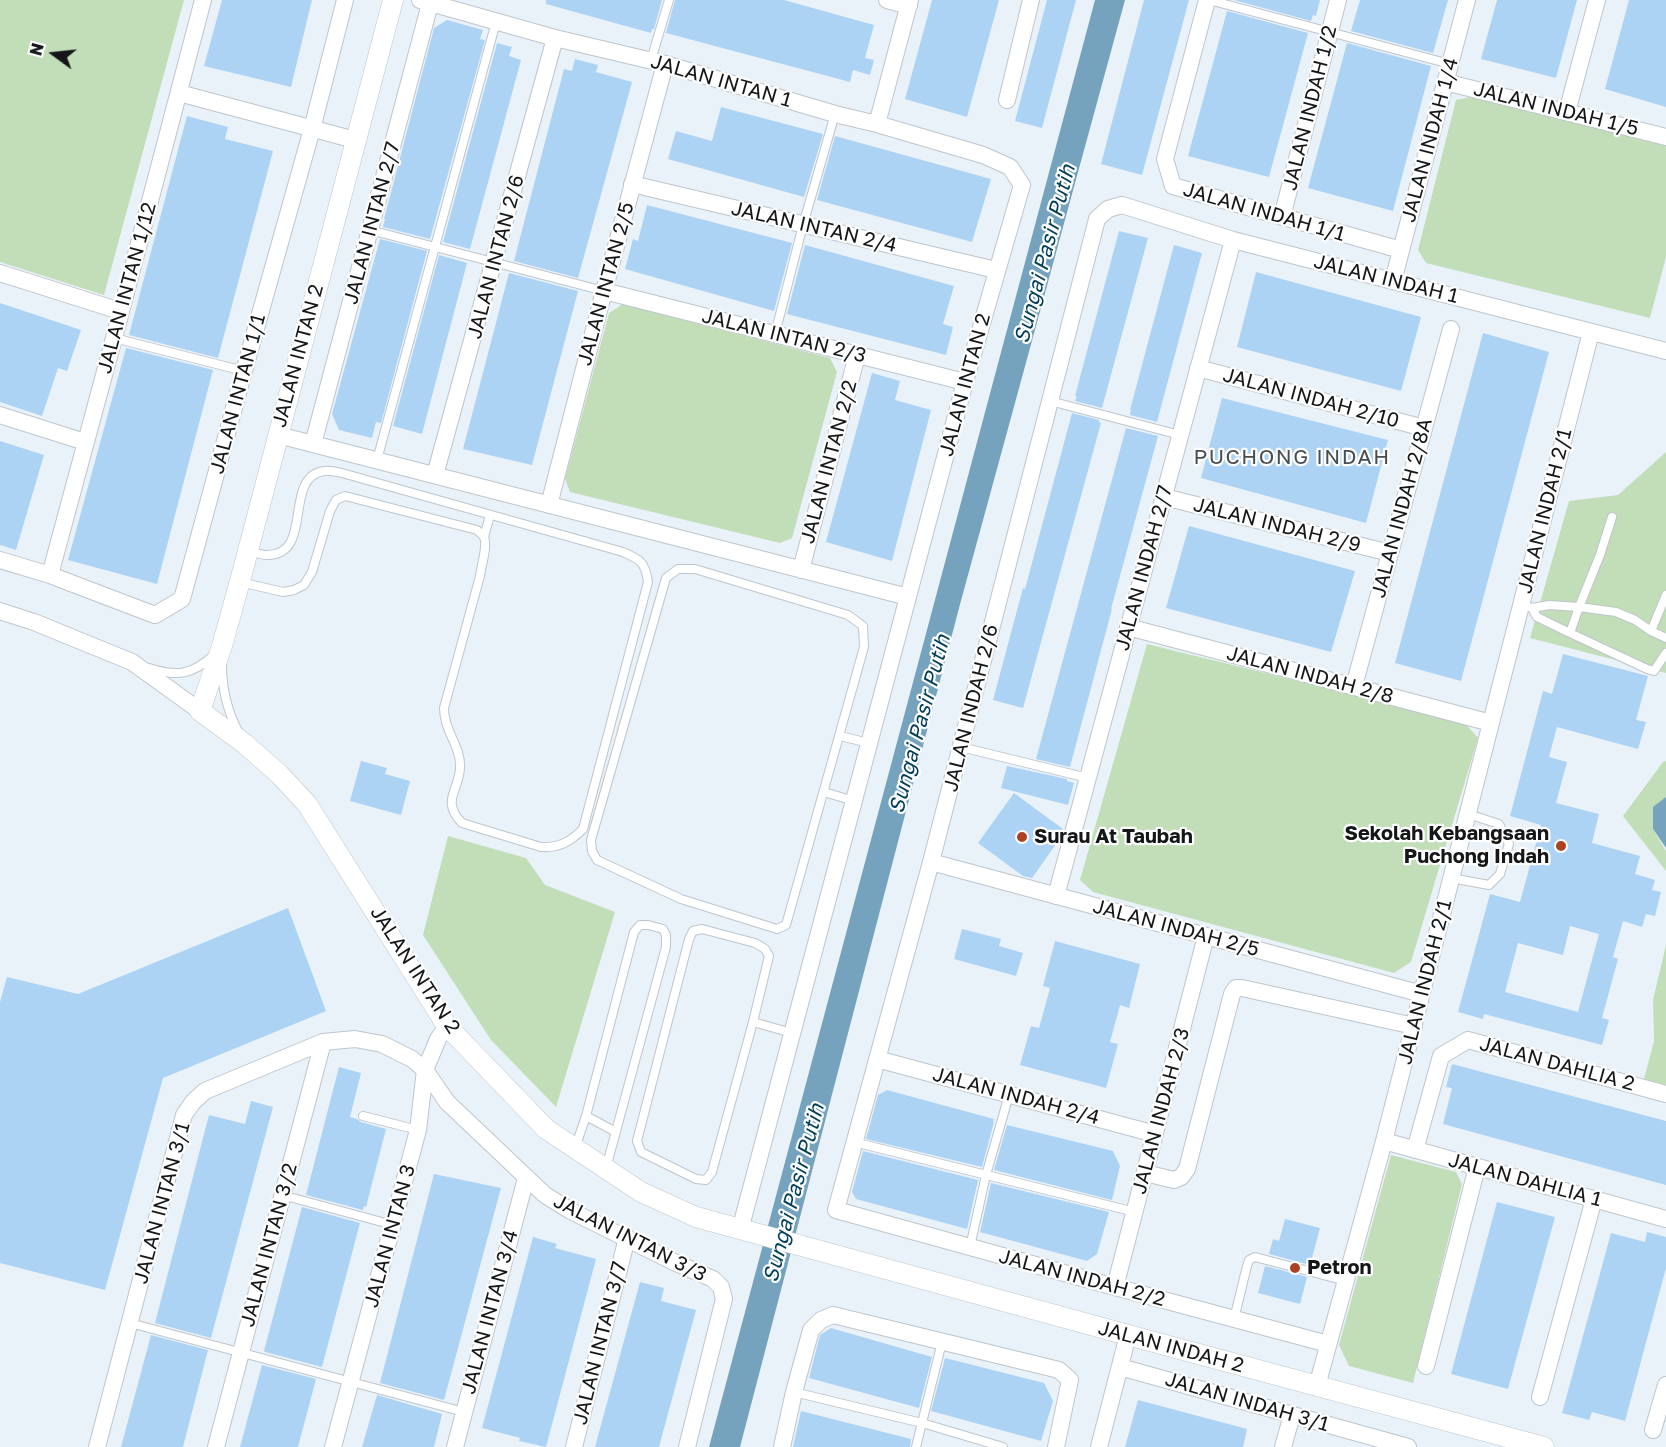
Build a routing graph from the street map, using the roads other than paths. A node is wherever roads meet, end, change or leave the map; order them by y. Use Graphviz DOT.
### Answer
graph roads {
  1 [pos="203,0"];
  2 [pos="345,0"];
  3 [pos="393,0"];
  4 [pos="669,0"];
  5 [pos="887,0"];
  6 [pos="1031,0"];
  7 [pos="1208,0"];
  8 [pos="1338,0"];
  9 [pos="1467,0"];
  10 [pos="1598,0"];
  11 [pos="427,1"];
  12 [pos="909,3"];
  13 [pos="495,22"];
  14 [pos="1330,33"];
  15 [pos="555,38"];
  16 [pos="658,62"];
  17 [pos="1450,64"];
  18 [pos="1445,82"];
  19 [pos="179,93"];
  20 [pos="1007,100"];
  21 [pos="1567,112"];
  22 [pos="835,114"];
  23 [pos="876,124"];
  24 [pos="312,129"];
  25 [pos="1666,137"];
  26 [pos="355,140"];
  27 [pos="1016,175"];
  28 [pos="632,184"];
  29 [pos="1108,209"];
  30 [pos="1282,217"];
  31 [pos="803,225"];
  32 [pos="370,230"];
  33 [pos="1233,240"];
  34 [pos="435,248"];
  35 [pos="1401,250"];
  36 [pos="494,264"];
  37 [pos="996,270"];
  38 [pos="0,273"];
  39 [pos="1393,280"];
  40 [pos="604,291"];
  41 [pos="120,311"];
  42 [pos="1450,329"];
  43 [pos="1591,332"];
  44 [pos="776,334"];
  45 [pos="114,338"];
  46 [pos="1666,351"];
  47 [pos="857,355"];
  48 [pos="1198,368"];
  49 [pos="244,371"];
  50 [pos="965,382"];
  51 [pos="1050,401"];
  52 [pos="0,415"];
  53 [pos="1424,428"];
  54 [pos="278,435"];
  55 [pos="1180,435"];
  56 [pos="85,442"];
  57 [pos="314,444"];
  58 [pos="377,460"];
  59 [pos="435,475"];
  60 [pos="1164,497"];
  61 [pos="549,505"];
  62 [pos="490,515"];
  63 [pos="1612,517"];
  64 [pos="484,537"];
  65 [pos="248,551"];
  66 [pos="1390,553"];
  67 [pos="0,560"];
  68 [pos="801,570"];
  69 [pos="50,575"];
  70 [pos="240,581"];
  71 [pos="1666,595"];
  72 [pos="908,597"];
  73 [pos="1527,607"];
  74 [pos="1579,607"];
  75 [pos="0,611"];
  76 [pos="1128,627"];
  77 [pos="1652,631"];
  78 [pos="1570,633"];
  79 [pos="1666,638"];
  80 [pos="222,646"];
  81 [pos="1666,653"];
  82 [pos="132,662"];
  83 [pos="1354,686"];
  84 [pos="201,711"];
  85 [pos="1491,723"];
  86 [pos="840,736"];
  87 [pos="869,743"];
  88 [pos="245,744"];
  89 [pos="961,747"];
  90 [pos="1088,778"];
  91 [pos="824,792"];
  92 [pos="854,801"];
  93 [pos="1468,814"];
  94 [pos="931,862"];
  95 [pos="1451,878"];
  96 [pos="1056,896"];
  97 [pos="1206,936"];
  98 [pos="1422,994"];
  99 [pos="753,1022"];
  100 [pos="447,1026"];
  101 [pos="1414,1026"];
  102 [pos="792,1034"];
  103 [pos="323,1042"];
  104 [pos="877,1059"];
  105 [pos="426,1070"];
  106 [pos="1666,1094"];
  107 [pos="1009,1095"];
  108 [pos="363,1116"];
  109 [pos="586,1116"];
  110 [pos="418,1130"];
  111 [pos="616,1132"];
  112 [pos="1155,1134"];
  113 [pos="854,1142"];
  114 [pos="1384,1142"];
  115 [pos="575,1148"];
  116 [pos="1415,1150"];
  117 [pos="1477,1167"];
  118 [pos="606,1168"];
  119 [pos="1145,1173"];
  120 [pos="986,1175"];
  121 [pos="526,1178"];
  122 [pos="282,1195"];
  123 [pos="1594,1199"];
  124 [pos="836,1210"];
  125 [pos="1135,1212"];
  126 [pos="1666,1219"];
  127 [pos="393,1225"];
  128 [pos="740,1230"];
  129 [pos="760,1235"];
  130 [pos="627,1238"];
  131 [pos="970,1247"];
  132 [pos="1346,1281"];
  133 [pos="1115,1287"];
  134 [pos="1234,1319"];
  135 [pos="130,1323"];
  136 [pos="1128,1335"];
  137 [pos="942,1342"];
  138 [pos="1328,1344"];
  139 [pos="241,1352"];
  140 [pos="1120,1366"];
  141 [pos="1426,1366"];
  142 [pos="351,1382"];
  143 [pos="1666,1385"];
  144 [pos="1317,1386"];
  145 [pos="794,1392"];
  146 [pos="1540,1397"];
  147 [pos="464,1412"];
  148 [pos="1292,1415"];
  149 [pos="922,1423"];
  150 [pos="1653,1430"];
  151 [pos="97,1447"];
  152 [pos="216,1447"];
  153 [pos="333,1447"];
  154 [pos="455,1447"];
  155 [pos="574,1447"];
  156 [pos="687,1447"];
  157 [pos="782,1447"];
  158 [pos="916,1447"];
  159 [pos="1003,1447"];
  160 [pos="1056,1447"];
  161 [pos="1099,1447"];
  162 [pos="1283,1447"];
  163 [pos="1407,1447"];
  164 [pos="1544,1447"];
  1 -- 19 [label="street, JALAN INTAN 1/12"];
  2 -- 24 [label="street, JALAN INTAN 1/1"];
  3 -- 26 [label="street, JALAN INTAN 2"];
  4 -- 16 [label="lane"];
  5 -- 12 [label="street"];
  6 -- 20 [label="street"];
  7 -- 14 [label="lane"];
  7 -- 30 [label="street, JALAN INDAH 1/1"];
  8 -- 14 [label="street, JALAN INDAH 1/2"];
  9 -- 17 [label="street, JALAN INDAH 1/4"];
  10 -- 21 [label="street"];
  11 -- 13 [label="street, JALAN INTAN 1"];
  11 -- 32 [label="street, JALAN INTAN 2/7"];
  12 -- 23 [label="street"];
  13 -- 15 [label="street, JALAN INTAN 1"];
  13 -- 34 [label="lane"];
  14 -- 17 [label="lane"];
  14 -- 30 [label="street, JALAN INDAH 1/2"];
  15 -- 16 [label="street, JALAN INTAN 1"];
  15 -- 36 [label="street, JALAN INTAN 2/6"];
  16 -- 22 [label="street, JALAN INTAN 1"];
  16 -- 28 [label="street, JALAN INTAN 2/5"];
  17 -- 18 [label="street, JALAN INDAH 1/4"];
  18 -- 21 [label="street, JALAN INDAH 1/5"];
  18 -- 35 [label="street, JALAN INDAH 1/4"];
  19 -- 24 [label="street"];
  19 -- 41 [label="street, JALAN INTAN 1/12"];
  21 -- 25 [label="street, JALAN INDAH 1/5"];
  22 -- 23 [label="street, JALAN INTAN 1"];
  22 -- 31 [label="lane"];
  23 -- 27 [label="street, JALAN INTAN 1"];
  24 -- 26 [label="street"];
  24 -- 49 [label="street, JALAN INTAN 1/1"];
  26 -- 54 [label="street, JALAN INTAN 2"];
  27 -- 37 [label="street, JALAN INTAN 2"];
  28 -- 31 [label="street, JALAN INTAN 2/4"];
  28 -- 40 [label="street, JALAN INTAN 2/5"];
  29 -- 33 [label="street, JALAN INDAH 1"];
  29 -- 51 [label="street, JALAN INDAH 2/6"];
  30 -- 35 [label="street, JALAN INDAH 1/1"];
  31 -- 37 [label="street, JALAN INTAN 2/4"];
  31 -- 44 [label="lane"];
  32 -- 34 [label="lane"];
  32 -- 57 [label="street, JALAN INTAN 2/7"];
  33 -- 39 [label="street, JALAN INDAH 1"];
  33 -- 48 [label="street, JALAN INDAH 2/7"];
  34 -- 36 [label="lane"];
  34 -- 58 [label="lane"];
  35 -- 39 [label="street, JALAN INDAH 1/4"];
  36 -- 40 [label="lane"];
  36 -- 59 [label="street, JALAN INTAN 2/6"];
  37 -- 50 [label="street, JALAN INTAN 2"];
  38 -- 41 [label="street"];
  39 -- 43 [label="street, JALAN INDAH 1"];
  40 -- 44 [label="street, JALAN INTAN 2/3"];
  40 -- 61 [label="street, JALAN INTAN 2/5"];
  41 -- 45 [label="street, JALAN INTAN 1/12"];
  42 -- 53 [label="street, JALAN INDAH 2/8A"];
  43 -- 46 [label="street, JALAN INDAH 1"];
  43 -- 73 [label="street, JALAN INDAH 2/1"];
  44 -- 47 [label="street, JALAN INTAN 2/3"];
  45 -- 49 [label="lane"];
  45 -- 56 [label="street, JALAN INTAN 1/12"];
  47 -- 50 [label="street, JALAN INTAN 2/3"];
  47 -- 68 [label="street, JALAN INTAN 2/2"];
  48 -- 53 [label="street, JALAN INDAH 2/10"];
  48 -- 55 [label="street, JALAN INDAH 2/7"];
  49 -- 69 [label="street, JALAN INTAN 1/1"];
  50 -- 72 [label="street, JALAN INTAN 2"];
  51 -- 55 [label="lane"];
  51 -- 89 [label="street, JALAN INDAH 2/6"];
  52 -- 56 [label="street"];
  53 -- 66 [label="street, JALAN INDAH 2/8A"];
  54 -- 57 [label="street"];
  54 -- 65 [label="street, JALAN INTAN 2"];
  55 -- 60 [label="street, JALAN INDAH 2/7"];
  56 -- 69 [label="street, JALAN INTAN 1/12"];
  57 -- 58 [label="street"];
  58 -- 59 [label="street"];
  59 -- 61 [label="street"];
  60 -- 66 [label="street, JALAN INDAH 2/9"];
  60 -- 76 [label="street, JALAN INDAH 2/7"];
  61 -- 68 [label="street"];
  62 -- 64 [label="lane"];
  62 -- 64 [label="lane"];
  62 -- 65 [label="lane"];
  63 -- 74 [label="lane"];
  64 -- 70 [label="lane"];
  65 -- 70 [label="street, JALAN INTAN 2"];
  66 -- 83 [label="street, JALAN INDAH 2/8A"];
  67 -- 69 [label="street, JALAN INTAN 1/1"];
  68 -- 72 [label="street"];
  70 -- 80 [label="street, JALAN INTAN 2"];
  71 -- 77 [label="lane"];
  72 -- 87 [label="street, JALAN INTAN 2"];
  73 -- 74 [label="lane"];
  73 -- 78 [label="lane"];
  73 -- 85 [label="street, JALAN INDAH 2/1"];
  74 -- 77 [label="lane"];
  74 -- 78 [label="lane"];
  75 -- 82 [label="street, JALAN INTAN 2"];
  76 -- 83 [label="street, JALAN INDAH 2/8"];
  76 -- 90 [label="street, JALAN INDAH 2/7"];
  77 -- 79 [label="lane"];
  78 -- 81 [label="lane"];
  80 -- 82 [label="lane"];
  80 -- 84 [label="street, JALAN INTAN 2"];
  80 -- 88 [label="lane"];
  82 -- 84 [label="street, JALAN INTAN 2"];
  83 -- 85 [label="street, JALAN INDAH 2/8"];
  84 -- 88 [label="street, JALAN INTAN 2"];
  85 -- 93 [label="street, JALAN INDAH 2/1"];
  86 -- 87 [label="lane"];
  86 -- 91 [label="lane"];
  86 -- 91 [label="lane"];
  87 -- 92 [label="street, JALAN INTAN 2"];
  88 -- 100 [label="street, JALAN INTAN 2"];
  89 -- 90 [label="lane"];
  89 -- 94 [label="street, JALAN INDAH 2/6"];
  90 -- 96 [label="street, JALAN INDAH 2/7"];
  91 -- 92 [label="lane"];
  92 -- 102 [label="street, JALAN INTAN 2"];
  93 -- 95 [label="street, JALAN INDAH 2/1"];
  93 -- 95 [label="lane"];
  94 -- 96 [label="street, JALAN INDAH 2/5"];
  94 -- 104 [label="street, JALAN INDAH 2/6"];
  95 -- 98 [label="street, JALAN INDAH 2/1"];
  96 -- 97 [label="street, JALAN INDAH 2/5"];
  97 -- 98 [label="street, JALAN INDAH 2/5"];
  97 -- 112 [label="street, JALAN INDAH 2/3"];
  98 -- 101 [label="street, JALAN INDAH 2/1"];
  99 -- 99 [label="lane"];
  99 -- 102 [label="lane"];
  100 -- 105 [label="street, JALAN INTAN 3"];
  100 -- 115 [label="street, JALAN INTAN 2"];
  101 -- 114 [label="street, JALAN INDAH 2/1"];
  101 -- 119 [label="street"];
  102 -- 128 [label="street, JALAN INTAN 2"];
  103 -- 105 [label="street, JALAN INTAN 3/1"];
  103 -- 122 [label="street, JALAN INTAN 3/2"];
  103 -- 135 [label="street, JALAN INTAN 3/1"];
  104 -- 107 [label="street, JALAN INDAH 2/4"];
  104 -- 113 [label="street, JALAN INDAH 2/6"];
  105 -- 110 [label="street, JALAN INTAN 3"];
  105 -- 121 [label="street, JALAN INTAN 3/3"];
  106 -- 116 [label="street, JALAN DAHLIA 2"];
  107 -- 112 [label="street, JALAN INDAH 2/4"];
  107 -- 120 [label="lane"];
  108 -- 110 [label="lane"];
  109 -- 111 [label="lane"];
  109 -- 111 [label="lane"];
  109 -- 115 [label="lane"];
  110 -- 127 [label="street, JALAN INTAN 3"];
  111 -- 118 [label="lane"];
  112 -- 119 [label="street, JALAN INDAH 2/3"];
  113 -- 120 [label="lane"];
  113 -- 124 [label="street, JALAN INDAH 2/6"];
  114 -- 116 [label="street, JALAN DAHLIA 1"];
  114 -- 132 [label="street, JALAN INDAH 2/1"];
  115 -- 118 [label="street, JALAN INTAN 2"];
  116 -- 117 [label="street, JALAN DAHLIA 1"];
  117 -- 123 [label="street, JALAN DAHLIA 1"];
  117 -- 141 [label="street"];
  118 -- 128 [label="street, JALAN INTAN 2"];
  119 -- 125 [label="street, JALAN INDAH 2/3"];
  120 -- 125 [label="lane"];
  120 -- 131 [label="lane"];
  121 -- 130 [label="street, JALAN INTAN 3/3"];
  121 -- 147 [label="street, JALAN INTAN 3/4"];
  122 -- 127 [label="lane"];
  122 -- 139 [label="street, JALAN INTAN 3/2"];
  123 -- 126 [label="street, JALAN DAHLIA 1"];
  123 -- 146 [label="street"];
  124 -- 131 [label="street, JALAN INDAH 2/2"];
  125 -- 133 [label="street, JALAN INDAH 2/3"];
  127 -- 142 [label="street, JALAN INTAN 3"];
  128 -- 129 [label="street, JALAN INTAN 2"];
  129 -- 136 [label="street, JALAN INDAH 2"];
  130 -- 155 [label="street, JALAN INTAN 3/7"];
  130 -- 156 [label="street, JALAN INTAN 3/3"];
  131 -- 133 [label="street, JALAN INDAH 2/2"];
  132 -- 134 [label="lane"];
  132 -- 138 [label="street, JALAN INDAH 2/1"];
  133 -- 134 [label="street, JALAN INDAH 2/2"];
  134 -- 138 [label="street, JALAN INDAH 2/2"];
  135 -- 139 [label="lane"];
  135 -- 151 [label="street, JALAN INTAN 3/1"];
  136 -- 140 [label="street"];
  136 -- 144 [label="street, JALAN INDAH 2"];
  137 -- 145 [label="street"];
  137 -- 149 [label="lane"];
  137 -- 160 [label="street"];
  138 -- 144 [label="street, JALAN INDAH 2/1"];
  139 -- 142 [label="lane"];
  139 -- 152 [label="street, JALAN INTAN 3/2"];
  140 -- 148 [label="street, JALAN INDAH 3/1"];
  140 -- 161 [label="street"];
  142 -- 147 [label="lane"];
  142 -- 153 [label="street, JALAN INTAN 3"];
  143 -- 150 [label="street"];
  144 -- 164 [label="street, JALAN INDAH 2"];
  145 -- 149 [label="lane"];
  145 -- 157 [label="street"];
  147 -- 154 [label="street, JALAN INTAN 3/4"];
  148 -- 162 [label="street"];
  148 -- 163 [label="street, JALAN INDAH 3/1"];
  149 -- 158 [label="lane"];
  149 -- 159 [label="lane"];
}
